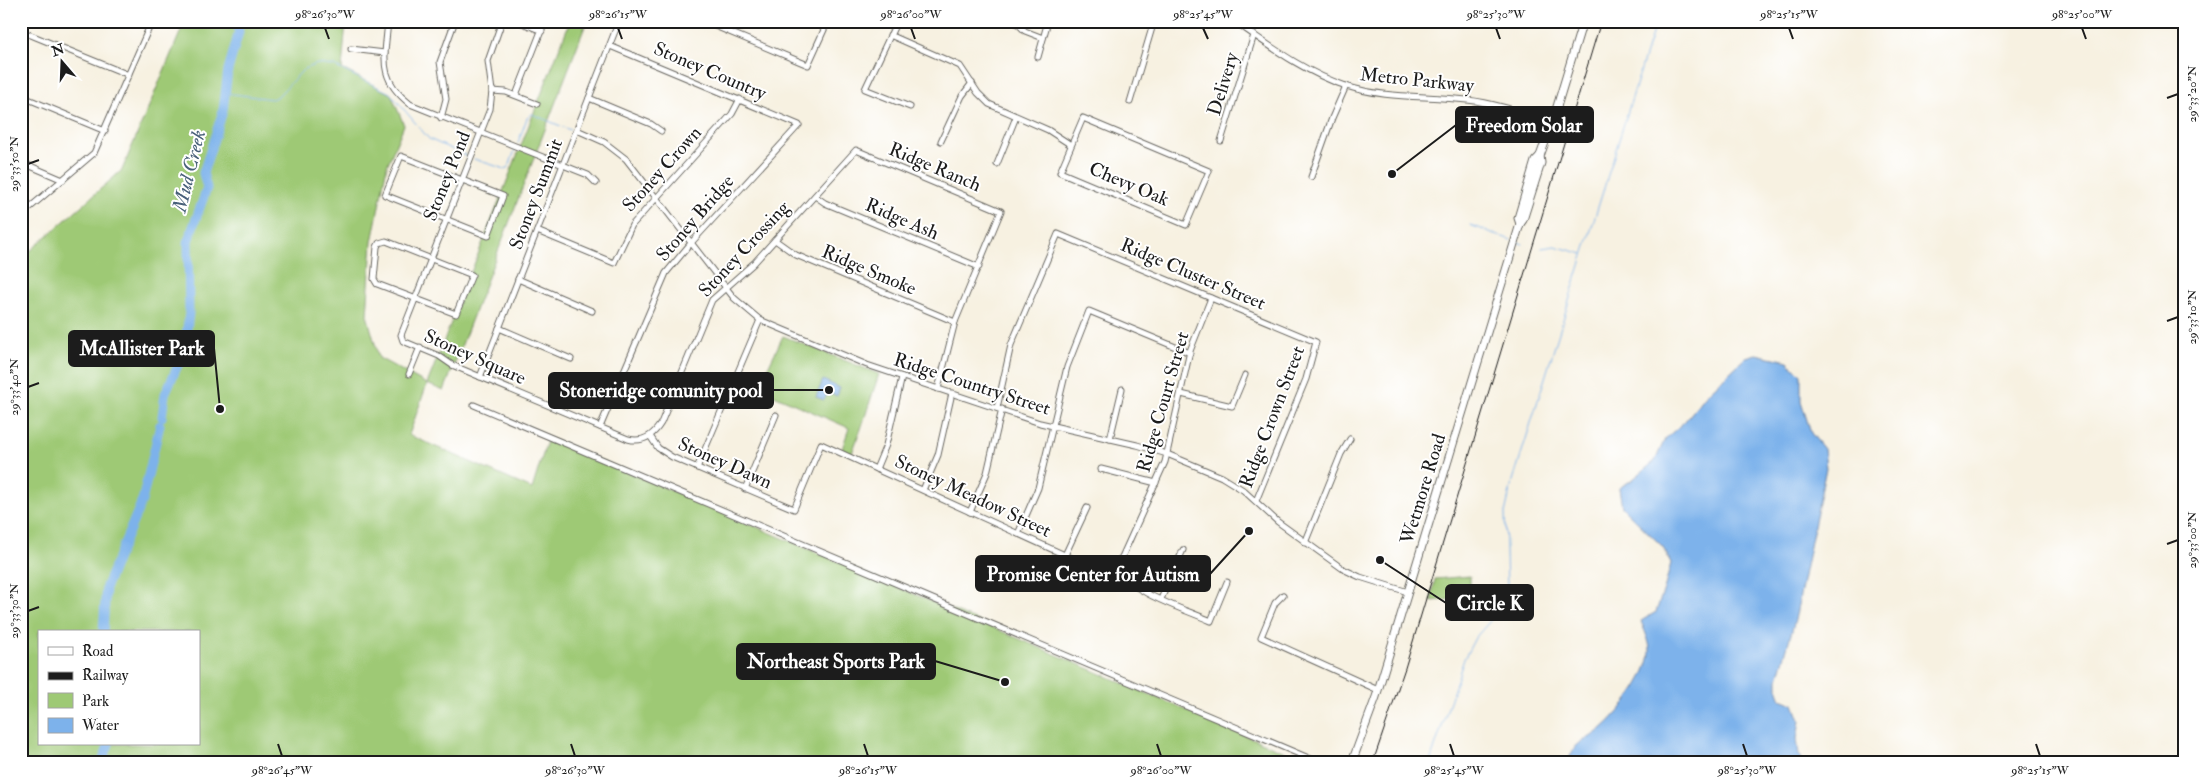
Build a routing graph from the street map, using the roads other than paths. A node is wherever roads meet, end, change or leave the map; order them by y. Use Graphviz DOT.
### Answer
graph roads {
  1 [pos="152,21"];
  2 [pos="388,21"];
  3 [pos="455,21"];
  4 [pos="502,21"];
  5 [pos="517,21"];
  6 [pos="545,21"];
  7 [pos="619,21"];
  8 [pos="703,21"];
  9 [pos="828,21"];
  10 [pos="897,21"];
  11 [pos="1015,21"];
  12 [pos="1048,21"];
  13 [pos="1154,21"];
  14 [pos="1234,21"];
  15 [pos="1583,21"];
  16 [pos="2176,21"];
  17 [pos="2185,25"];
  18 [pos="21,31"];
  19 [pos="542,31"];
  20 [pos="890,35"];
  21 [pos="1254,35"];
  22 [pos="1043,38"];
  23 [pos="610,46"];
  24 [pos="351,49"];
  25 [pos="385,52"];
  26 [pos="1038,57"];
  27 [pos="129,75"];
  28 [pos="972,83"];
  29 [pos="1346,86"];
  30 [pos="492,91"];
  31 [pos="516,95"];
  32 [pos="21,96"];
  33 [pos="590,98"];
  34 [pos="740,99"];
  35 [pos="1130,102"];
  36 [pos="537,104"];
  37 [pos="910,107"];
  38 [pos="1016,117"];
  39 [pos="440,118"];
  40 [pos="1552,123"];
  41 [pos="799,125"];
  42 [pos="577,130"];
  43 [pos="105,131"];
  44 [pos="661,131"];
  45 [pos="480,133"];
  46 [pos="940,141"];
  47 [pos="1221,141"];
  48 [pos="1071,145"];
  49 [pos="856,150"];
  50 [pos="21,162"];
  51 [pos="997,164"];
  52 [pos="563,165"];
  53 [pos="1311,177"];
  54 [pos="63,180"];
  55 [pos="462,180"];
  56 [pos="596,183"];
  57 [pos="815,196"];
  58 [pos="656,198"];
  59 [pos="21,215"];
  60 [pos="446,220"];
  61 [pos="537,231"];
  62 [pos="776,240"];
  63 [pos="692,243"];
  64 [pos="430,259"];
  65 [pos="978,267"];
  66 [pos="518,279"];
  67 [pos="727,288"];
  68 [pos="1212,298"];
  69 [pos="414,299"];
  70 [pos="592,311"];
  71 [pos="760,320"];
  72 [pos="955,322"];
  73 [pos="499,328"];
  74 [pos="401,338"];
  75 [pos="1316,342"];
  76 [pos="420,347"];
  77 [pos="1190,353"];
  78 [pos="571,359"];
  79 [pos="409,374"];
  80 [pos="1245,375"];
  81 [pos="480,377"];
  82 [pos="902,377"];
  83 [pos="938,389"];
  84 [pos="1122,389"];
  85 [pos="952,393"];
  86 [pos="1181,394"];
  87 [pos="474,405"];
  88 [pos="1000,408"];
  89 [pos="776,415"];
  90 [pos="1053,426"];
  91 [pos="600,427"];
  92 [pos="650,436"];
  93 [pos="1110,439"];
  94 [pos="1350,439"];
  95 [pos="1167,454"];
  96 [pos="698,468"];
  97 [pos="876,469"];
  98 [pos="1101,469"];
  99 [pos="1156,483"];
  100 [pos="745,489"];
  101 [pos="923,490"];
  102 [pos="1256,502"];
  103 [pos="1087,508"];
  104 [pos="794,509"];
  105 [pos="970,512"];
  106 [pos="1018,534"];
  107 [pos="1305,543"];
  108 [pos="1183,550"];
  109 [pos="1065,555"];
  110 [pos="1113,565"];
  111 [pos="1227,582"];
  112 [pos="1408,592"];
  113 [pos="1283,595"];
  114 [pos="1161,599"];
  115 [pos="1378,690"];
  116 [pos="1318,762"];
  117 [pos="1352,762"];
  1 -- 27 [label="street"];
  2 -- 25 [label="street"];
  3 -- 39 [label="street"];
  4 -- 30 [label="street, Stoney Pond"];
  5 -- 19 [label="street"];
  6 -- 19 [label="street"];
  7 -- 23 [label="street, Stoney Summit"];
  8 -- 9 [label="street"];
  10 -- 20 [label="street"];
  11 -- 22 [label="street"];
  12 -- 22 [label="street"];
  13 -- 35 [label="street"];
  14 -- 21 [label="street, Metro Parkway"];
  15 -- 40 [label="main road, Wetmore Road"];
  16 -- 17 [label="main road"];
  18 -- 27 [label="street"];
  19 -- 31 [label="street"];
  20 -- 28 [label="street"];
  20 -- 37 [label="street"];
  21 -- 29 [label="street, Metro Parkway"];
  21 -- 47 [label="street, Delivery"];
  22 -- 26 [label="street"];
  23 -- 33 [label="street, Stoney Summit"];
  23 -- 34 [label="street, Stoney Country"];
  24 -- 25 [label="street"];
  25 -- 39 [label="street"];
  27 -- 43 [label="street"];
  28 -- 38 [label="street"];
  28 -- 46 [label="street"];
  29 -- 40 [label="street, Metro Parkway"];
  29 -- 53 [label="street"];
  30 -- 31 [label="street"];
  30 -- 45 [label="street, Stoney Pond"];
  31 -- 36 [label="street"];
  32 -- 43 [label="street"];
  33 -- 42 [label="street, Stoney Summit"];
  33 -- 44 [label="street"];
  34 -- 41 [label="street, Stoney Country"];
  34 -- 58 [label="street, Stoney Crown"];
  38 -- 48 [label="street"];
  38 -- 51 [label="street"];
  39 -- 45 [label="street"];
  40 -- 112 [label="main road, Wetmore Road"];
  41 -- 63 [label="street, Stoney Bridge"];
  42 -- 52 [label="street, Stoney Summit"];
  42 -- 58 [label="street, Ridge Country Street"];
  43 -- 54 [label="street"];
  45 -- 52 [label="street"];
  45 -- 55 [label="street, Stoney Pond"];
  48 -- 48 [label="street, Chevy Oak"];
  49 -- 57 [label="street, Stoney Crossing"];
  49 -- 65 [label="street, Ridge Ranch"];
  50 -- 54 [label="street"];
  52 -- 56 [label="street"];
  52 -- 61 [label="street, Stoney Summit"];
  54 -- 59 [label="street"];
  55 -- 60 [label="street, Stoney Pond"];
  55 -- 60 [label="street"];
  55 -- 60 [label="street"];
  57 -- 62 [label="street, Stoney Crossing"];
  57 -- 65 [label="street, Ridge Ash"];
  58 -- 61 [label="street, Stoney Crown"];
  58 -- 63 [label="street, Ridge Country Street"];
  60 -- 64 [label="street, Stoney Pond"];
  61 -- 66 [label="street, Stoney Summit"];
  62 -- 67 [label="street, Stoney Crossing"];
  62 -- 72 [label="street, Ridge Smoke"];
  63 -- 67 [label="street, Ridge Country Street"];
  63 -- 91 [label="street, Stoney Bridge"];
  64 -- 69 [label="street, Stoney Pond"];
  64 -- 69 [label="street"];
  64 -- 69 [label="street"];
  65 -- 72 [label="street"];
  66 -- 70 [label="street"];
  66 -- 73 [label="street, Stoney Summit"];
  67 -- 71 [label="street, Ridge Country Street"];
  67 -- 92 [label="street, Stoney Crossing"];
  68 -- 75 [label="street, Ridge Cluster Street"];
  68 -- 77 [label="street, Ridge Court Street"];
  68 -- 88 [label="street, Ridge Cluster Street"];
  69 -- 74 [label="street, Stoney Pond"];
  71 -- 82 [label="street, Ridge Country Street"];
  71 -- 96 [label="street"];
  72 -- 83 [label="street"];
  73 -- 78 [label="street"];
  73 -- 81 [label="street, Stoney Summit"];
  74 -- 76 [label="street, Stoney Square"];
  75 -- 102 [label="street, Ridge Crown Street"];
  76 -- 79 [label="street"];
  76 -- 81 [label="street, Stoney Square"];
  77 -- 86 [label="street, Ridge Court Street"];
  77 -- 90 [label="street"];
  80 -- 86 [label="street"];
  81 -- 91 [label="street, Stoney Square"];
  82 -- 83 [label="street, Ridge Country Street"];
  82 -- 97 [label="street"];
  83 -- 85 [label="street, Ridge Country Street"];
  84 -- 93 [label="street"];
  85 -- 88 [label="street, Ridge Country Street"];
  85 -- 101 [label="street"];
  86 -- 95 [label="street, Ridge Court Street"];
  87 -- 116 [label="street"];
  88 -- 90 [label="street, Ridge Country Street"];
  88 -- 105 [label="street"];
  89 -- 100 [label="street"];
  90 -- 93 [label="street, Ridge Country Street"];
  90 -- 106 [label="street"];
  91 -- 92 [label="street, Stoney Square"];
  92 -- 96 [label="street, Stoney Dawn"];
  93 -- 95 [label="street, Ridge Country Street"];
  94 -- 107 [label="street"];
  95 -- 99 [label="street, Ridge Court Street"];
  95 -- 102 [label="street, Ridge Country Street"];
  96 -- 100 [label="street, Stoney Dawn"];
  97 -- 101 [label="street, Stoney Meadow Street"];
  97 -- 104 [label="street, Stoney Meadow Street"];
  98 -- 99 [label="street"];
  99 -- 110 [label="street, Ridge Court Street"];
  100 -- 104 [label="street, Stoney Dawn"];
  101 -- 105 [label="street, Stoney Meadow Street"];
  102 -- 107 [label="street, Ridge Country Street"];
  103 -- 109 [label="street"];
  105 -- 106 [label="street, Stoney Meadow Street"];
  106 -- 109 [label="street, Stoney Meadow Street"];
  107 -- 112 [label="street, Ridge Country Street"];
  108 -- 114 [label="street"];
  109 -- 110 [label="street, Stoney Meadow Street"];
  110 -- 114 [label="street"];
  111 -- 114 [label="street"];
  112 -- 115 [label="main road, Wetmore Road"];
  113 -- 115 [label="street"];
  115 -- 117 [label="main road, Wetmore Road"];
}
